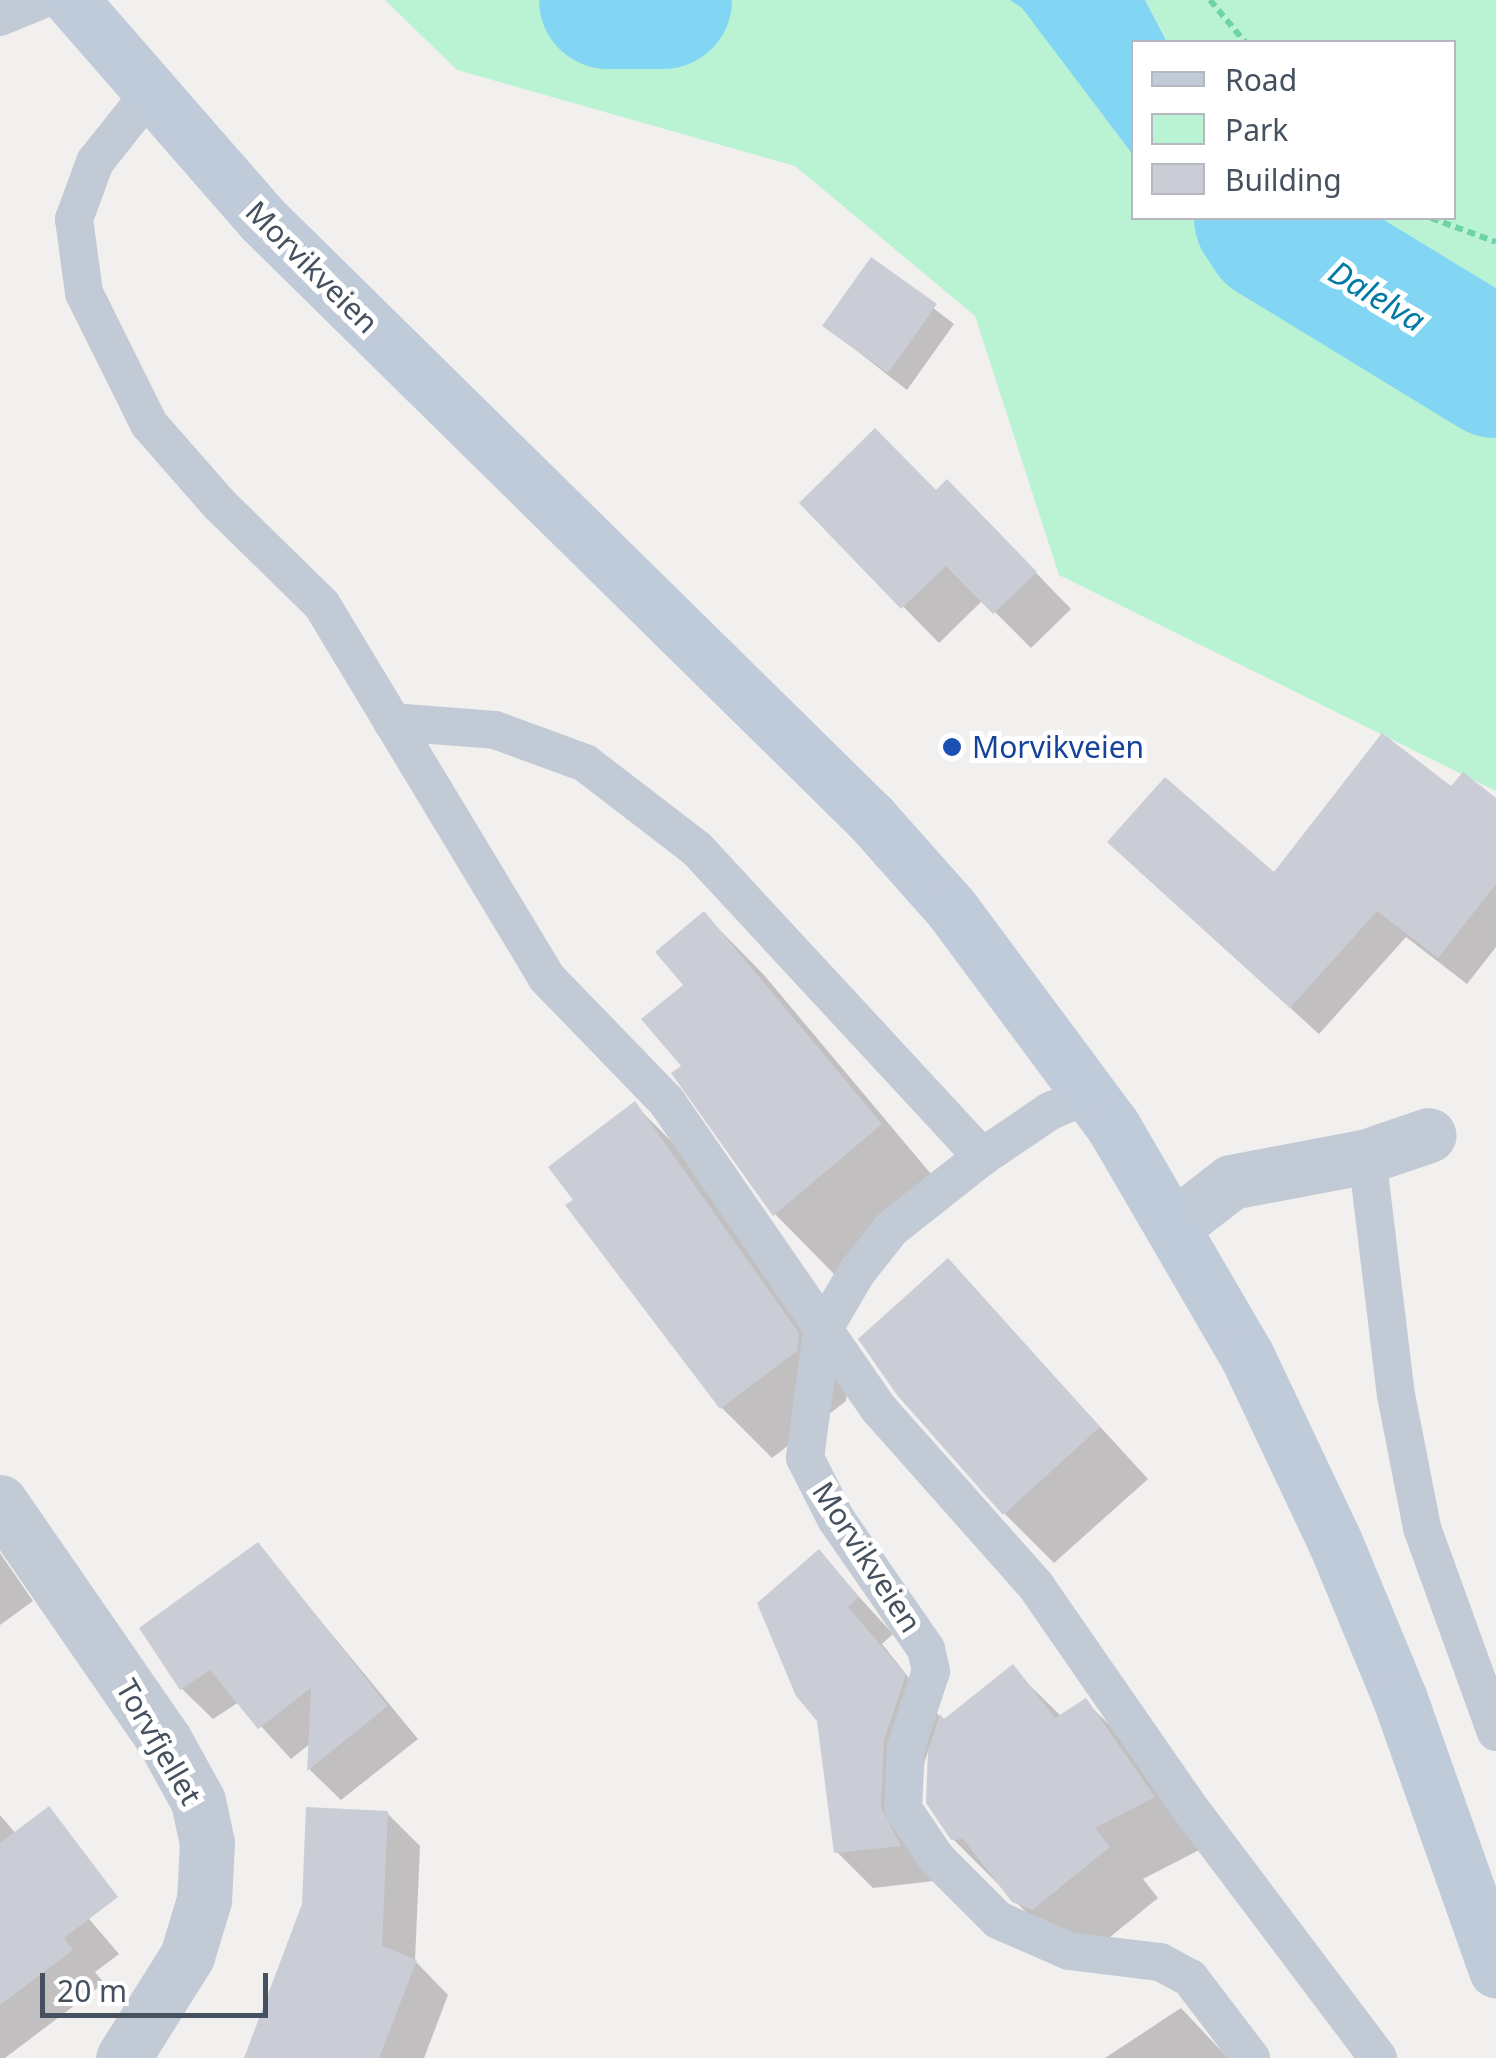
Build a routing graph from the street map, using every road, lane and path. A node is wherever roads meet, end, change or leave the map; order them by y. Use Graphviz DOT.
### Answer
graph roads {
  1 [pos="42,0"];
  2 [pos="71,0"];
  3 [pos="1210,0"];
  4 [pos="0,17"];
  5 [pos="1243,40"];
  6 [pos="149,94"];
  7 [pos="1436,220"];
  8 [pos="1496,242"];
  9 [pos="392,722"];
  10 [pos="1089,1094"];
  11 [pos="1428,1135"];
  12 [pos="1367,1156"];
  13 [pos="982,1157"];
  14 [pos="1174,1226"];
  15 [pos="822,1332"];
  16 [pos="0,1502"];
  17 [pos="1496,1732"];
  18 [pos="1496,1970"];
  19 [pos="124,2058"];
  20 [pos="1251,2058"];
  21 [pos="1378,2058"];
  1 -- 4 [label="lane"];
  2 -- 6 [label="main road, Morvikveien"];
  3 -- 5 [label="path"];
  6 -- 9 [label="lane"];
  6 -- 10 [label="main road, Morvikveien"];
  7 -- 8 [label="path"];
  9 -- 13 [label="lane"];
  9 -- 15 [label="lane"];
  10 -- 13 [label="lane, Morvikveien"];
  10 -- 14 [label="main road, Morvikveien"];
  11 -- 12 [label="street"];
  12 -- 14 [label="street"];
  12 -- 17 [label="lane"];
  13 -- 15 [label="lane, Morvikveien"];
  14 -- 18 [label="main road, Morvikveien"];
  15 -- 20 [label="lane, Morvikveien"];
  15 -- 21 [label="lane"];
  16 -- 19 [label="street, Torvfjellet"];
}
